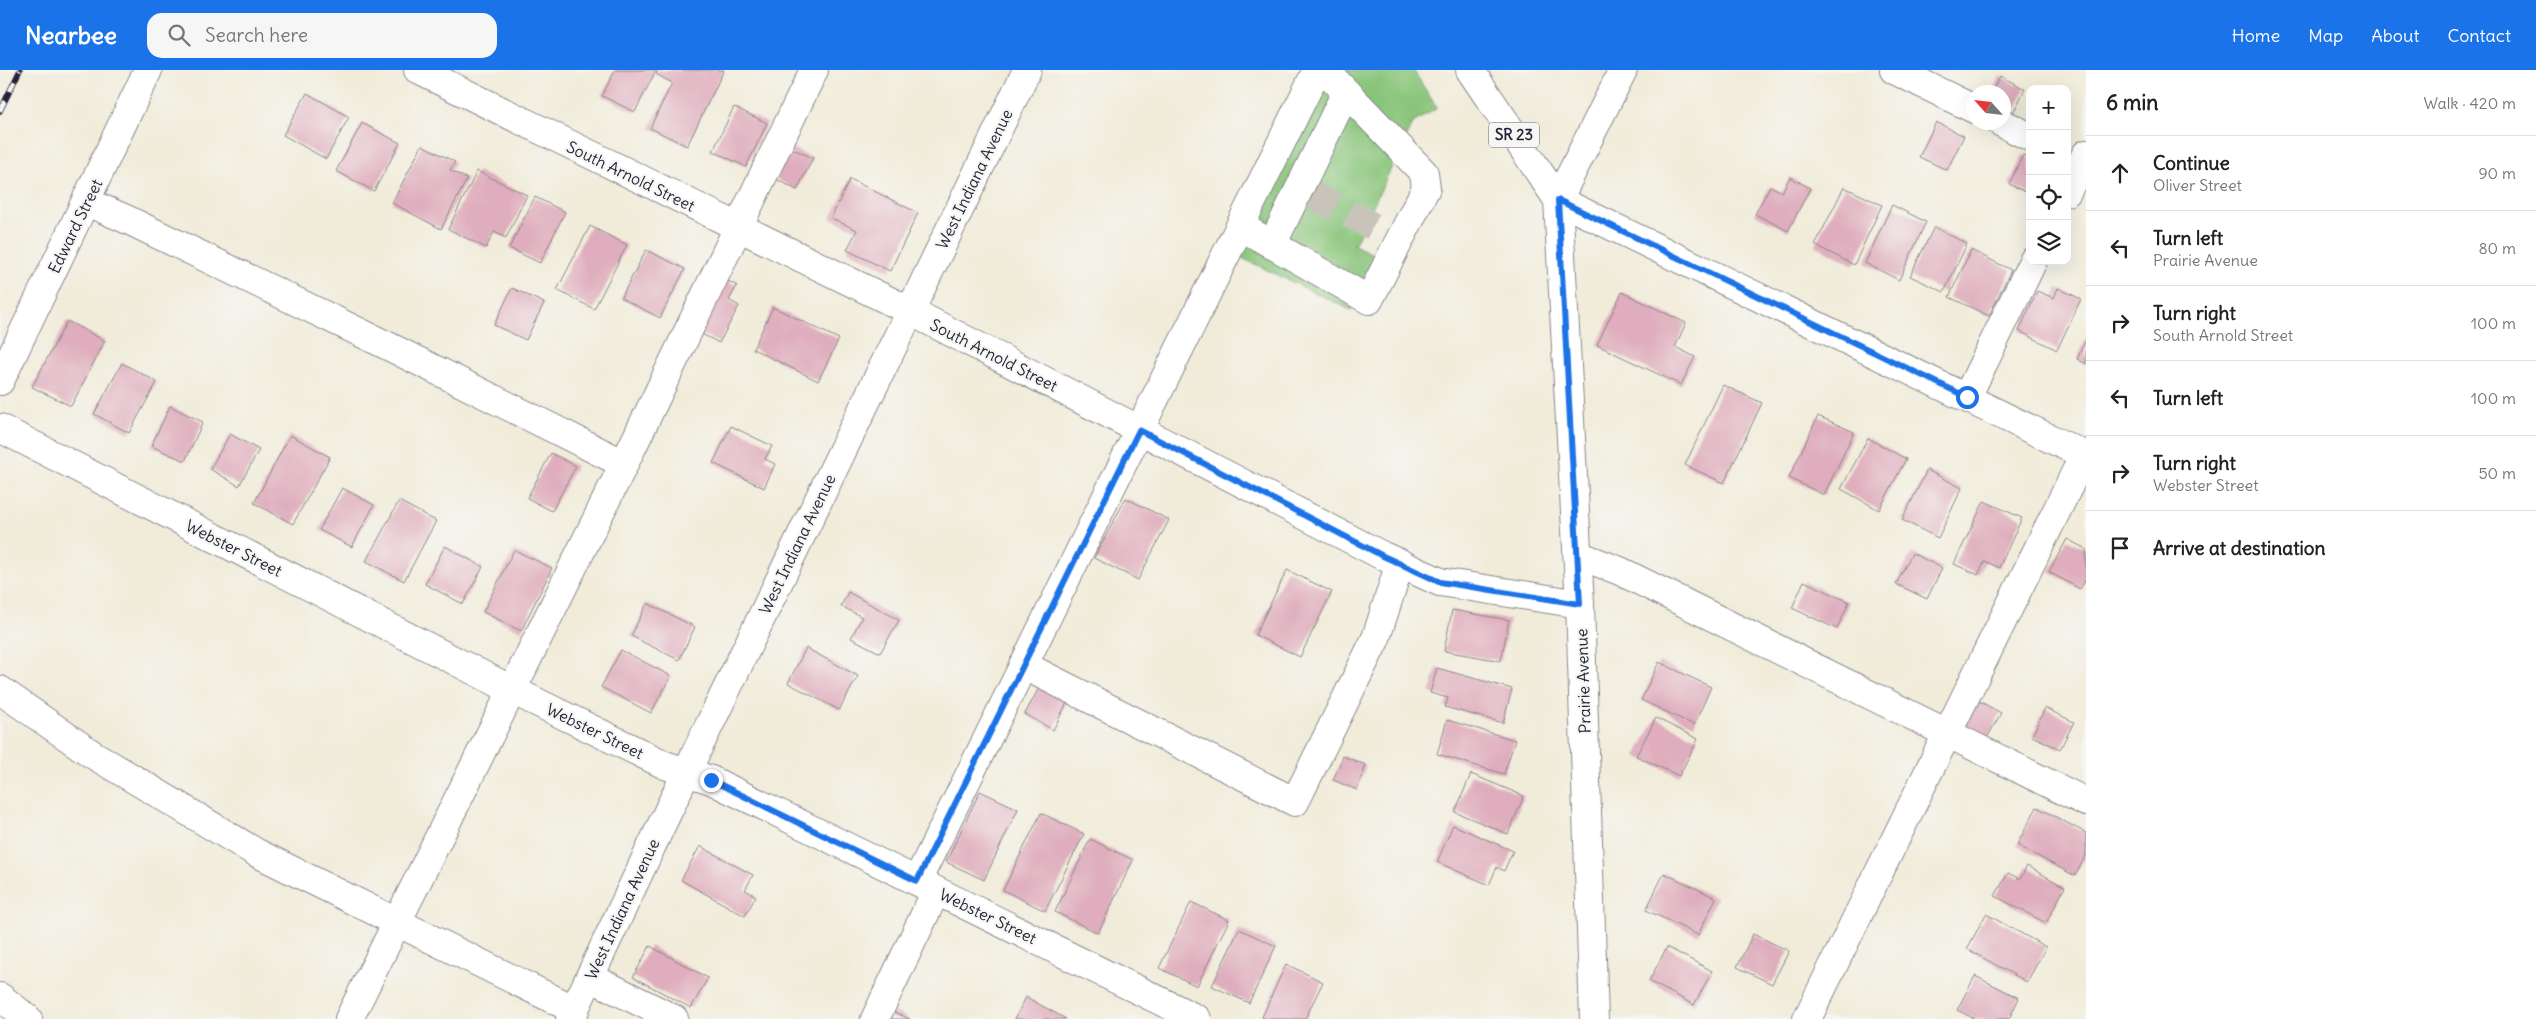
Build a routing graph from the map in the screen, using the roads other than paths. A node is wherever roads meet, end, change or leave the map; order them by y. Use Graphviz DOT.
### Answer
graph roads {
  1 [pos="148,70"];
  2 [pos="418,70"];
  3 [pos="814,70"];
  4 [pos="1027,70"];
  5 [pos="1317,70"];
  6 [pos="1325,70"];
  7 [pos="1470,70"];
  8 [pos="1623,70"];
  9 [pos="1894,70"];
  10 [pos="1346,92"];
  11 [pos="1966,106"];
  12 [pos="2011,128"];
  13 [pos="2026,135"];
  14 [pos="2080,160"];
  15 [pos="2071,182"];
  16 [pos="1558,200"];
  17 [pos="86,202"];
  18 [pos="1240,226"];
  19 [pos="737,229"];
  20 [pos="1272,245"];
  21 [pos="2032,265"];
  22 [pos="910,312"];
  23 [pos="0,381"];
  24 [pos="1967,397"];
  25 [pos="0,428"];
  26 [pos="1139,430"];
  27 [pos="2085,456"];
  28 [pos="624,464"];
  29 [pos="1578,555"];
  30 [pos="1400,564"];
  31 [pos="1580,604"];
  32 [pos="1023,665"];
  33 [pos="0,690"];
  34 [pos="512,690"];
  35 [pos="1947,734"];
  36 [pos="687,771"];
  37 [pos="2086,802"];
  38 [pos="927,886"];
  39 [pos="396,922"];
  40 [pos="590,977"];
  41 [pos="0,997"];
  42 [pos="572,1014"];
  43 [pos="1181,1016"];
  44 [pos="28,1019"];
  45 [pos="349,1019"];
  46 [pos="674,1019"];
  47 [pos="875,1019"];
  48 [pos="1594,1019"];
  49 [pos="1808,1019"];
  1 -- 17 [label="street, Edward Street"];
  2 -- 19 [label="street, South Arnold Street"];
  3 -- 19 [label="street"];
  4 -- 22 [label="street, West Indiana Avenue"];
  5 -- 18 [label="street"];
  6 -- 10 [label="street"];
  7 -- 16 [label="street, SR 23"];
  8 -- 16 [label="street"];
  9 -- 11 [label="street"];
  10 -- 20 [label="street"];
  10 -- 20 [label="street"];
  12 -- 13 [label="street"];
  14 -- 15 [label="street"];
  16 -- 24 [label="street"];
  16 -- 29 [label="street, Prairie Avenue"];
  17 -- 23 [label="street, Edward Street"];
  17 -- 28 [label="street"];
  18 -- 20 [label="street"];
  18 -- 26 [label="street"];
  19 -- 22 [label="street, South Arnold Street"];
  19 -- 28 [label="street"];
  21 -- 24 [label="street"];
  22 -- 26 [label="street, South Arnold Street"];
  22 -- 36 [label="street, West Indiana Avenue"];
  24 -- 27 [label="street"];
  25 -- 34 [label="street, Webster Street"];
  26 -- 30 [label="street, South Arnold Street"];
  26 -- 32 [label="street"];
  27 -- 35 [label="street"];
  28 -- 34 [label="street"];
  29 -- 31 [label="street, Prairie Avenue"];
  29 -- 35 [label="street"];
  30 -- 31 [label="street, South Arnold Street"];
  30 -- 32 [label="street"];
  31 -- 48 [label="street, Prairie Avenue"];
  32 -- 38 [label="street"];
  33 -- 39 [label="street"];
  34 -- 36 [label="street, Webster Street"];
  34 -- 39 [label="street"];
  35 -- 37 [label="street"];
  35 -- 49 [label="street"];
  36 -- 38 [label="street, Webster Street"];
  36 -- 40 [label="street, West Indiana Avenue"];
  38 -- 43 [label="street, Webster Street"];
  38 -- 47 [label="street"];
  39 -- 42 [label="street"];
  39 -- 45 [label="street"];
  40 -- 42 [label="street, West Indiana Avenue"];
  40 -- 46 [label="street"];
  41 -- 44 [label="street"];
}
